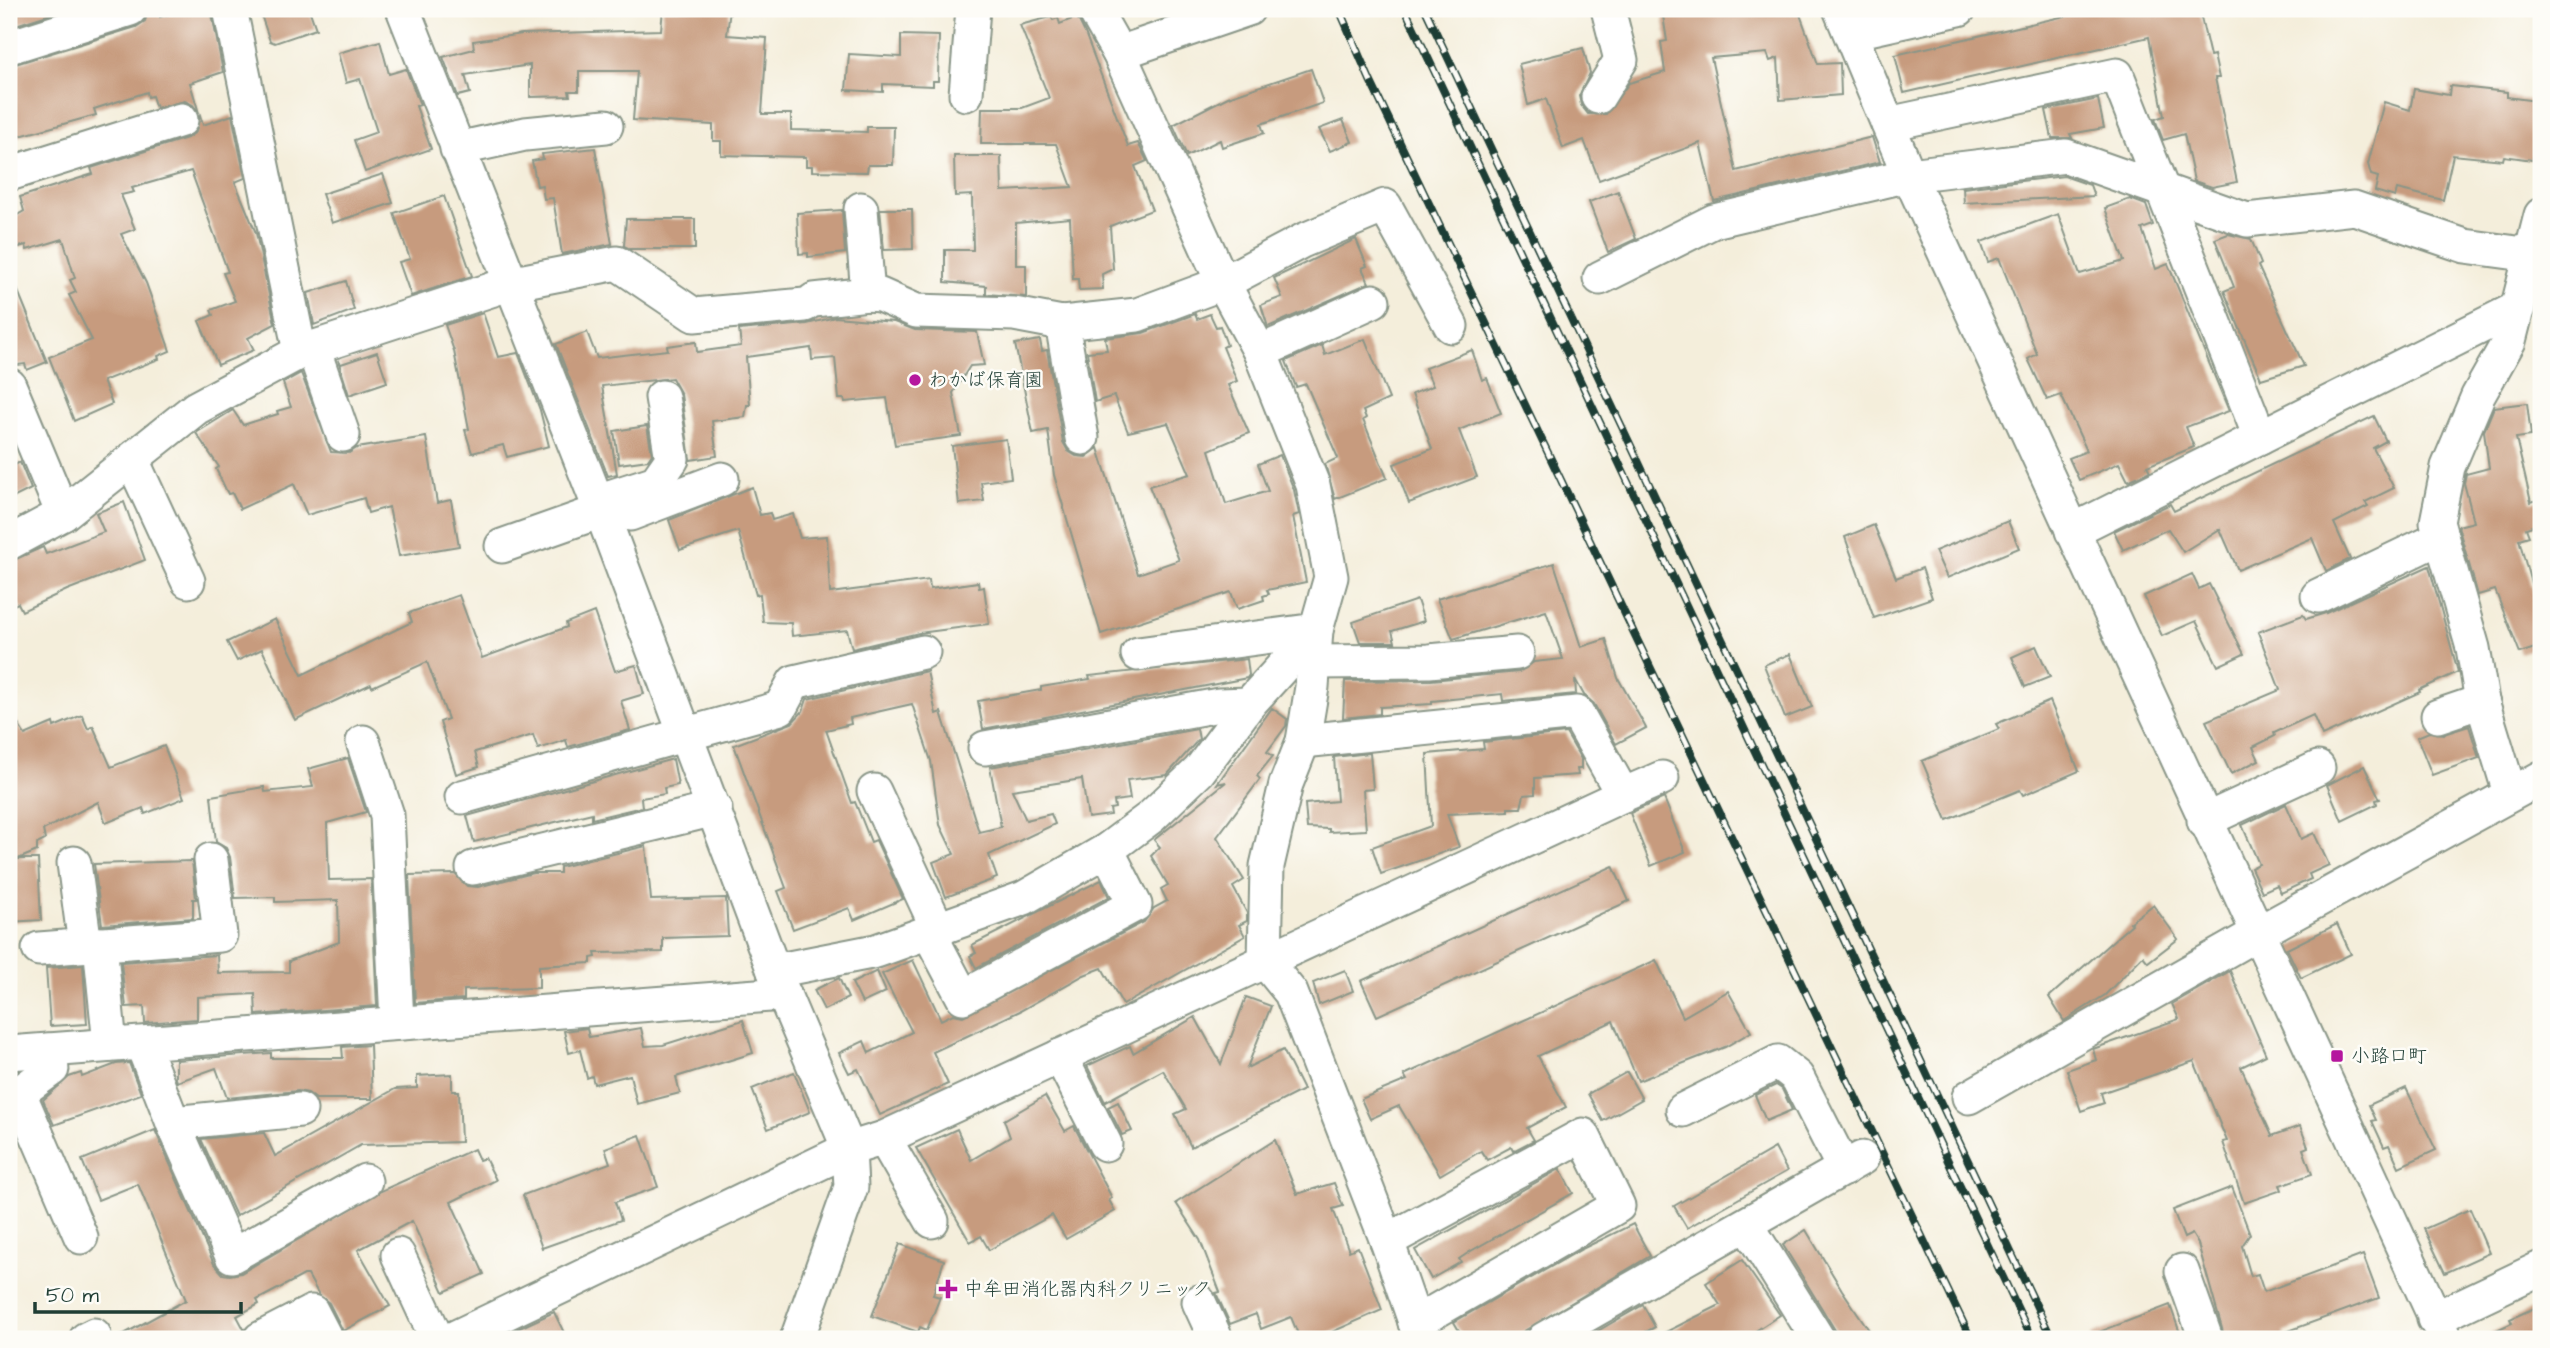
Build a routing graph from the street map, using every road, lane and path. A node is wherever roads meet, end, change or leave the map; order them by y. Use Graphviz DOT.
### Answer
graph roads {
  1 [pos="130,9"];
  2 [pos="230,9"];
  3 [pos="403,9"];
  4 [pos="973,9"];
  5 [pos="1094,9"];
  6 [pos="1248,9"];
  7 [pos="1608,9"];
  8 [pos="1959,9"];
  9 [pos="1845,21"];
  10 [pos="9,47"];
  11 [pos="1119,53"];
  12 [pos="966,94"];
  13 [pos="1598,97"];
  14 [pos="181,120"];
  15 [pos="1888,124"];
  16 [pos="606,126"];
  17 [pos="457,149"];
  18 [pos="9,174"];
  19 [pos="1909,175"];
  20 [pos="2163,190"];
  21 [pos="861,209"];
  22 [pos="2541,215"];
  23 [pos="2532,255"];
  24 [pos="1600,278"];
  25 [pos="1223,283"];
  26 [pos="509,284"];
  27 [pos="868,294"];
  28 [pos="1373,301"];
  29 [pos="2518,308"];
  30 [pos="1062,323"];
  31 [pos="1451,326"];
  32 [pos="306,350"];
  33 [pos="1260,352"];
  34 [pos="9,385"];
  35 [pos="662,397"];
  36 [pos="343,435"];
  37 [pos="2260,437"];
  38 [pos="1082,438"];
  39 [pos="132,460"];
  40 [pos="722,479"];
  41 [pos="601,512"];
  42 [pos="63,514"];
  43 [pos="2072,530"];
  44 [pos="2441,537"];
  45 [pos="9,543"];
  46 [pos="502,546"];
  47 [pos="188,581"];
  48 [pos="2318,596"];
  49 [pos="1315,646"];
  50 [pos="923,652"];
  51 [pos="1517,653"];
  52 [pos="1138,654"];
  53 [pos="2482,701"];
  54 [pos="1249,704"];
  55 [pos="2438,716"];
  56 [pos="687,736"];
  57 [pos="1303,741"];
  58 [pos="363,742"];
  59 [pos="985,748"];
  60 [pos="2318,768"];
  61 [pos="1662,778"];
  62 [pos="2541,778"];
  63 [pos="874,791"];
  64 [pos="2510,793"];
  65 [pos="1623,795"];
  66 [pos="462,797"];
  67 [pos="715,810"];
  68 [pos="2204,821"];
  69 [pos="1107,850"];
  70 [pos="211,860"];
  71 [pos="74,863"];
  72 [pos="473,868"];
  73 [pos="937,928"];
  74 [pos="2256,934"];
  75 [pos="93,945"];
  76 [pos="39,949"];
  77 [pos="1265,961"];
  78 [pos="779,983"];
  79 [pos="397,1022"];
  80 [pos="126,1045"];
  81 [pos="48,1050"];
  82 [pos="9,1053"];
  83 [pos="1060,1056"];
  84 [pos="1969,1097"];
  85 [pos="300,1110"];
  86 [pos="1683,1110"];
  87 [pos="173,1123"];
  88 [pos="884,1138"];
  89 [pos="1105,1144"];
  90 [pos="849,1149"];
  91 [pos="365,1181"];
  92 [pos="932,1221"];
  93 [pos="1747,1225"];
  94 [pos="81,1237"];
  95 [pos="1387,1241"];
  96 [pos="398,1255"];
  97 [pos="2541,1268"];
  98 [pos="2182,1270"];
  99 [pos="1199,1302"];
  100 [pos="508,1328"];
  101 [pos="2439,1329"];
  102 [pos="1418,1331"];
  103 [pos="260,1339"];
  104 [pos="326,1339"];
  105 [pos="437,1339"];
  106 [pos="452,1339"];
  107 [pos="797,1339"];
  108 [pos="1216,1339"];
  109 [pos="1544,1339"];
  110 [pos="1818,1339"];
  111 [pos="2206,1339"];
  1 -- 10 [label="street"];
  2 -- 32 [label="street"];
  3 -- 17 [label="street"];
  4 -- 12 [label="street"];
  5 -- 11 [label="street"];
  6 -- 11 [label="street"];
  7 -- 13 [label="street"];
  8 -- 9 [label="street"];
  9 -- 15 [label="street"];
  11 -- 25 [label="street"];
  14 -- 18 [label="street"];
  15 -- 19 [label="street"];
  15 -- 20 [label="street"];
  16 -- 17 [label="street"];
  17 -- 26 [label="street"];
  19 -- 20 [label="street"];
  19 -- 24 [label="street"];
  19 -- 43 [label="street"];
  20 -- 23 [label="street"];
  20 -- 37 [label="street"];
  21 -- 27 [label="street"];
  22 -- 23 [label="street"];
  23 -- 29 [label="street"];
  25 -- 30 [label="street"];
  25 -- 31 [label="street"];
  25 -- 33 [label="street"];
  26 -- 27 [label="street"];
  26 -- 32 [label="street"];
  26 -- 41 [label="street"];
  27 -- 30 [label="street"];
  28 -- 33 [label="street"];
  29 -- 37 [label="street"];
  29 -- 44 [label="street"];
  30 -- 38 [label="street"];
  32 -- 36 [label="street"];
  32 -- 39 [label="street"];
  33 -- 49 [label="street"];
  34 -- 42 [label="street"];
  35 -- 41 [label="street"];
  37 -- 43 [label="street"];
  39 -- 42 [label="street"];
  39 -- 47 [label="street"];
  40 -- 41 [label="street"];
  41 -- 46 [label="street"];
  41 -- 56 [label="street"];
  42 -- 45 [label="street"];
  43 -- 68 [label="street"];
  44 -- 48 [label="street"];
  44 -- 53 [label="street"];
  49 -- 51 [label="street"];
  49 -- 52 [label="street"];
  49 -- 54 [label="street"];
  49 -- 57 [label="street"];
  50 -- 56 [label="street"];
  53 -- 55 [label="street"];
  53 -- 64 [label="street"];
  54 -- 59 [label="street"];
  54 -- 69 [label="street"];
  56 -- 66 [label="street"];
  56 -- 67 [label="street"];
  57 -- 65 [label="street"];
  57 -- 77 [label="street"];
  58 -- 79 [label="street"];
  60 -- 68 [label="street"];
  61 -- 65 [label="street"];
  62 -- 64 [label="street"];
  63 -- 73 [label="street"];
  64 -- 74 [label="street"];
  65 -- 77 [label="street"];
  67 -- 72 [label="street"];
  67 -- 78 [label="street"];
  68 -- 74 [label="street"];
  69 -- 73 [label="street"];
  69 -- 73 [label="street"];
  70 -- 75 [label="street"];
  71 -- 75 [label="street"];
  73 -- 78 [label="street"];
  74 -- 84 [label="street"];
  74 -- 101 [label="street"];
  75 -- 76 [label="street"];
  75 -- 80 [label="street"];
  77 -- 83 [label="street"];
  77 -- 95 [label="street"];
  78 -- 79 [label="street"];
  78 -- 90 [label="street"];
  79 -- 80 [label="street"];
  80 -- 81 [label="street"];
  80 -- 87 [label="street"];
  81 -- 82 [label="street"];
  81 -- 94 [label="street"];
  83 -- 88 [label="street"];
  83 -- 89 [label="street"];
  85 -- 87 [label="street"];
  86 -- 93 [label="street"];
  87 -- 91 [label="street"];
  88 -- 90 [label="street"];
  88 -- 92 [label="street"];
  90 -- 100 [label="street"];
  90 -- 107 [label="street"];
  93 -- 109 [label="street"];
  93 -- 110 [label="street"];
  95 -- 102 [label="street"];
  95 -- 102 [label="street"];
  96 -- 105 [label="street"];
  97 -- 101 [label="street"];
  98 -- 111 [label="street"];
  99 -- 108 [label="street"];
  100 -- 106 [label="street"];
  103 -- 104 [label="street"];
}
